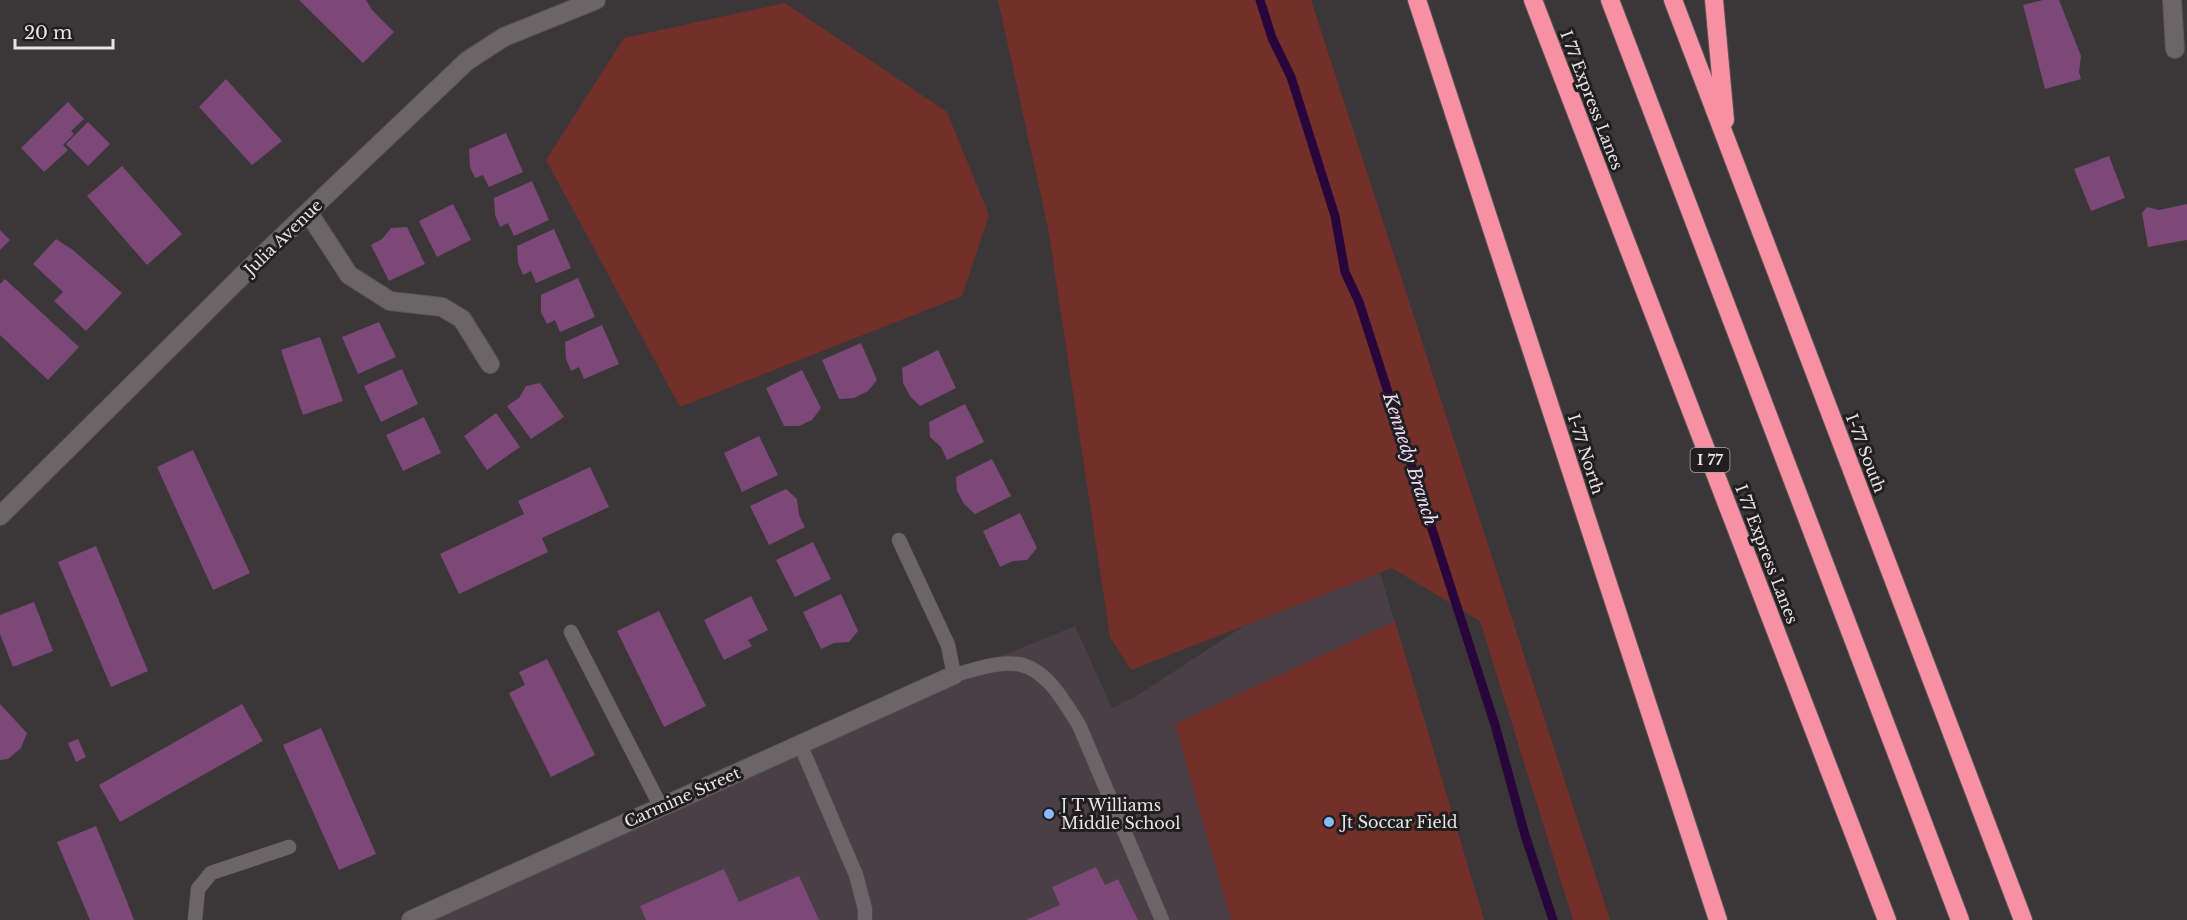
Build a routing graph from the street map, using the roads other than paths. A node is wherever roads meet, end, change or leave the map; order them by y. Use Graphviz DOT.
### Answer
graph roads {
  1 [pos="596,0"];
  2 [pos="1417,0"];
  3 [pos="1533,0"];
  4 [pos="1610,0"];
  5 [pos="1672,0"];
  6 [pos="1714,0"];
  7 [pos="2172,0"];
  8 [pos="2175,49"];
  9 [pos="1727,142"];
  10 [pos="308,212"];
  11 [pos="490,364"];
  12 [pos="0,516"];
  13 [pos="900,540"];
  14 [pos="571,632"];
  15 [pos="954,675"];
  16 [pos="800,744"];
  17 [pos="661,807"];
  18 [pos="289,847"];
  19 [pos="195,920"];
  20 [pos="411,920"];
  21 [pos="866,920"];
  22 [pos="1162,920"];
  23 [pos="1718,920"];
  24 [pos="1887,920"];
  25 [pos="1960,920"];
  26 [pos="2023,920"];
  1 -- 10 [label="street, Julia Avenue"];
  2 -- 23 [label="highway, I-77 North"];
  3 -- 24 [label="highway, I 77 Express Lanes / I 77"];
  4 -- 25 [label="highway"];
  5 -- 9 [label="highway, I-77 South"];
  6 -- 9 [label="highway"];
  7 -- 8 [label="street"];
  9 -- 26 [label="highway, I-77 South"];
  10 -- 11 [label="street"];
  10 -- 12 [label="street, Julia Avenue"];
  13 -- 15 [label="lane"];
  14 -- 17 [label="lane"];
  15 -- 16 [label="street, Carmine Street"];
  15 -- 22 [label="lane"];
  16 -- 17 [label="street, Carmine Street"];
  16 -- 21 [label="lane"];
  17 -- 20 [label="street, Carmine Street"];
  18 -- 19 [label="lane"];
}
